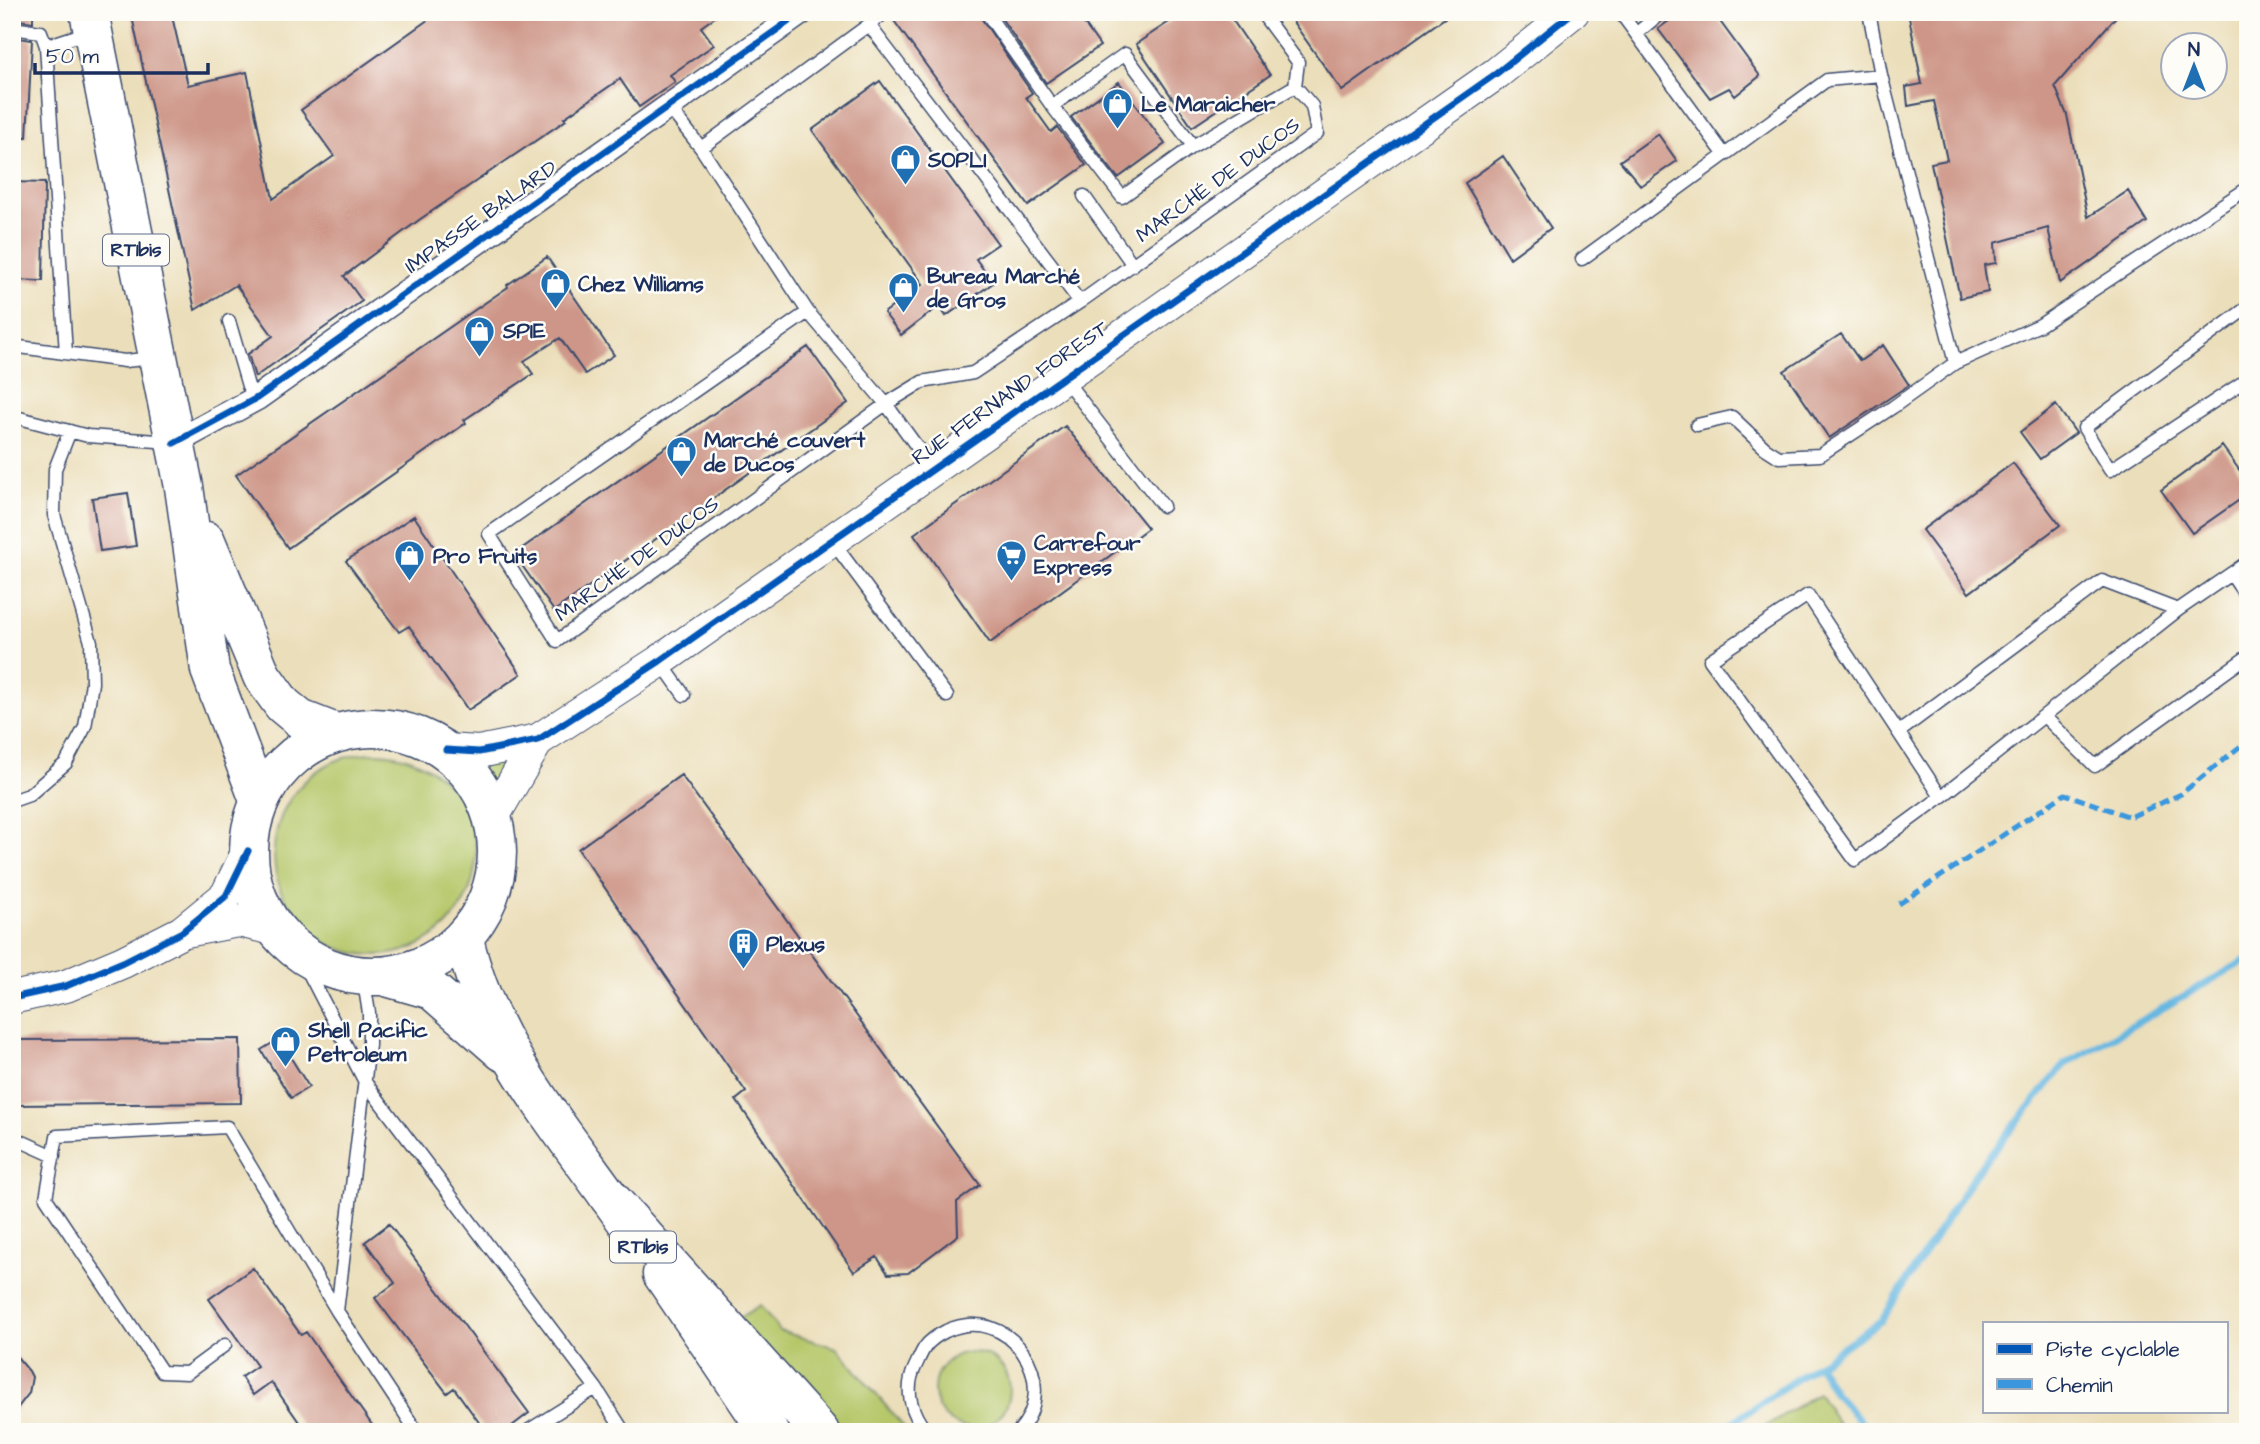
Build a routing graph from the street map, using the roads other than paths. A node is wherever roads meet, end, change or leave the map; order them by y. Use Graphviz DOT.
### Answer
graph roads {
  1 [pos="802,12"];
  2 [pos="886,12"];
  3 [pos="986,12"];
  4 [pos="1261,12"];
  5 [pos="1573,12"];
  6 [pos="1620,12"];
  7 [pos="1662,12"];
  8 [pos="1869,12"];
  9 [pos="91,21"];
  10 [pos="869,24"];
  11 [pos="12,29"];
  12 [pos="1637,33"];
  13 [pos="46,46"];
  14 [pos="1881,75"];
  15 [pos="1295,86"];
  16 [pos="668,106"];
  17 [pos="1052,106"];
  18 [pos="1193,146"];
  19 [pos="701,148"];
  20 [pos="1724,154"];
  21 [pos="2248,188"];
  22 [pos="1084,197"];
  23 [pos="1582,259"];
  24 [pos="1133,265"];
  25 [pos="1080,302"];
  26 [pos="2248,307"];
  27 [pos="808,312"];
  28 [pos="229,321"];
  29 [pos="12,346"];
  30 [pos="66,353"];
  31 [pos="158,358"];
  32 [pos="1955,363"];
  33 [pos="1063,377"];
  34 [pos="2248,379"];
  35 [pos="257,398"];
  36 [pos="886,404"];
  37 [pos="12,416"];
  38 [pos="1697,425"];
  39 [pos="70,431"];
  40 [pos="174,443"];
  41 [pos="933,469"];
  42 [pos="184,487"];
  43 [pos="1163,506"];
  44 [pos="832,540"];
  45 [pos="2248,562"];
  46 [pos="2231,573"];
  47 [pos="2248,598"];
  48 [pos="2178,610"];
  49 [pos="2248,656"];
  50 [pos="660,661"];
  51 [pos="684,695"];
  52 [pos="947,696"];
  53 [pos="2044,716"];
  54 [pos="336,733"];
  55 [pos="1899,733"];
  56 [pos="538,740"];
  57 [pos="446,750"];
  58 [pos="1941,797"];
  59 [pos="259,800"];
  60 [pos="12,801"];
  61 [pos="493,817"];
  62 [pos="248,851"];
  63 [pos="182,932"];
  64 [pos="464,938"];
  65 [pos="286,940"];
  66 [pos="373,976"];
  67 [pos="12,998"];
  68 [pos="515,1063"];
  69 [pos="365,1082"];
  70 [pos="12,1137"];
  71 [pos="54,1156"];
  72 [pos="608,1196"];
  73 [pos="337,1311"];
  74 [pos="225,1345"];
  75 [pos="596,1388"];
  76 [pos="925,1431"];
  77 [pos="417,1432"];
  78 [pos="526,1432"];
  79 [pos="624,1432"];
  80 [pos="769,1432"];
  81 [pos="820,1432"];
  82 [pos="1018,1432"];
  1 -- 16 [label="street, IMPASSE BALARD"];
  2 -- 10 [label="lane"];
  3 -- 17 [label="lane, MARCHÉ DE DUCOS"];
  4 -- 15 [label="lane, MARCHÉ DE DUCOS"];
  5 -- 33 [label="street, RUE FERNAND FOREST"];
  6 -- 12 [label="lane"];
  7 -- 12 [label="lane"];
  8 -- 14 [label="lane"];
  9 -- 13 [label="lane"];
  9 -- 31 [label="main road, RT1bis"];
  10 -- 19 [label="lane"];
  10 -- 25 [label="lane"];
  11 -- 13 [label="lane"];
  12 -- 20 [label="lane"];
  13 -- 30 [label="lane"];
  14 -- 20 [label="lane"];
  14 -- 32 [label="lane"];
  15 -- 18 [label="lane, MARCHÉ DE DUCOS"];
  15 -- 24 [label="lane, MARCHÉ DE DUCOS"];
  16 -- 19 [label="lane"];
  16 -- 35 [label="street, IMPASSE BALARD"];
  17 -- 18 [label="lane, MARCHÉ DE DUCOS"];
  17 -- 18 [label="lane, MARCHÉ DE DUCOS"];
  19 -- 27 [label="lane"];
  20 -- 23 [label="lane"];
  21 -- 32 [label="lane"];
  22 -- 24 [label="lane, MARCHÉ DE DUCOS"];
  24 -- 25 [label="lane, MARCHÉ DE DUCOS"];
  25 -- 36 [label="lane, MARCHÉ DE DUCOS"];
  26 -- 34 [label="lane"];
  27 -- 36 [label="lane"];
  27 -- 36 [label="lane, MARCHÉ DE DUCOS"];
  28 -- 35 [label="lane"];
  29 -- 30 [label="lane"];
  30 -- 31 [label="lane"];
  31 -- 40 [label="main road, RT1bis"];
  32 -- 38 [label="lane"];
  33 -- 41 [label="street, RUE FERNAND FOREST"];
  33 -- 43 [label="lane"];
  35 -- 40 [label="street, IMPASSE BALARD"];
  36 -- 41 [label="lane"];
  37 -- 39 [label="lane"];
  39 -- 40 [label="lane"];
  39 -- 60 [label="lane"];
  40 -- 42 [label="main road, RT1bis"];
  41 -- 44 [label="street, RUE FERNAND FOREST"];
  42 -- 54 [label="main road, RT1bis"];
  42 -- 59 [label="main road, RT1bis"];
  44 -- 50 [label="street, RUE FERNAND FOREST"];
  44 -- 52 [label="lane"];
  45 -- 46 [label="lane"];
  46 -- 47 [label="lane"];
  46 -- 48 [label="lane"];
  48 -- 53 [label="lane"];
  48 -- 55 [label="lane"];
  49 -- 53 [label="lane"];
  50 -- 51 [label="lane"];
  50 -- 56 [label="street, RUE FERNAND FOREST"];
  53 -- 58 [label="lane"];
  54 -- 57 [label="main road"];
  54 -- 59 [label="main road"];
  55 -- 58 [label="lane"];
  55 -- 58 [label="lane"];
  56 -- 57 [label="street, RUE FERNAND FOREST"];
  56 -- 61 [label="street, RUE FERNAND FOREST"];
  57 -- 61 [label="main road"];
  59 -- 62 [label="main road"];
  61 -- 64 [label="main road"];
  62 -- 63 [label="street"];
  62 -- 65 [label="main road"];
  63 -- 65 [label="street"];
  63 -- 67 [label="street"];
  64 -- 66 [label="main road"];
  64 -- 68 [label="main road, RT1bis"];
  65 -- 66 [label="main road"];
  65 -- 69 [label="lane"];
  66 -- 68 [label="main road, RT1bis"];
  66 -- 69 [label="lane"];
  68 -- 72 [label="main road, RT1bis"];
  69 -- 73 [label="lane"];
  69 -- 75 [label="lane"];
  70 -- 71 [label="lane"];
  71 -- 73 [label="lane"];
  71 -- 74 [label="lane"];
  72 -- 80 [label="main road, RT1bis"];
  72 -- 81 [label="main road"];
  73 -- 77 [label="lane"];
  75 -- 78 [label="lane"];
  75 -- 79 [label="lane"];
  76 -- 82 [label="lane"];
}
